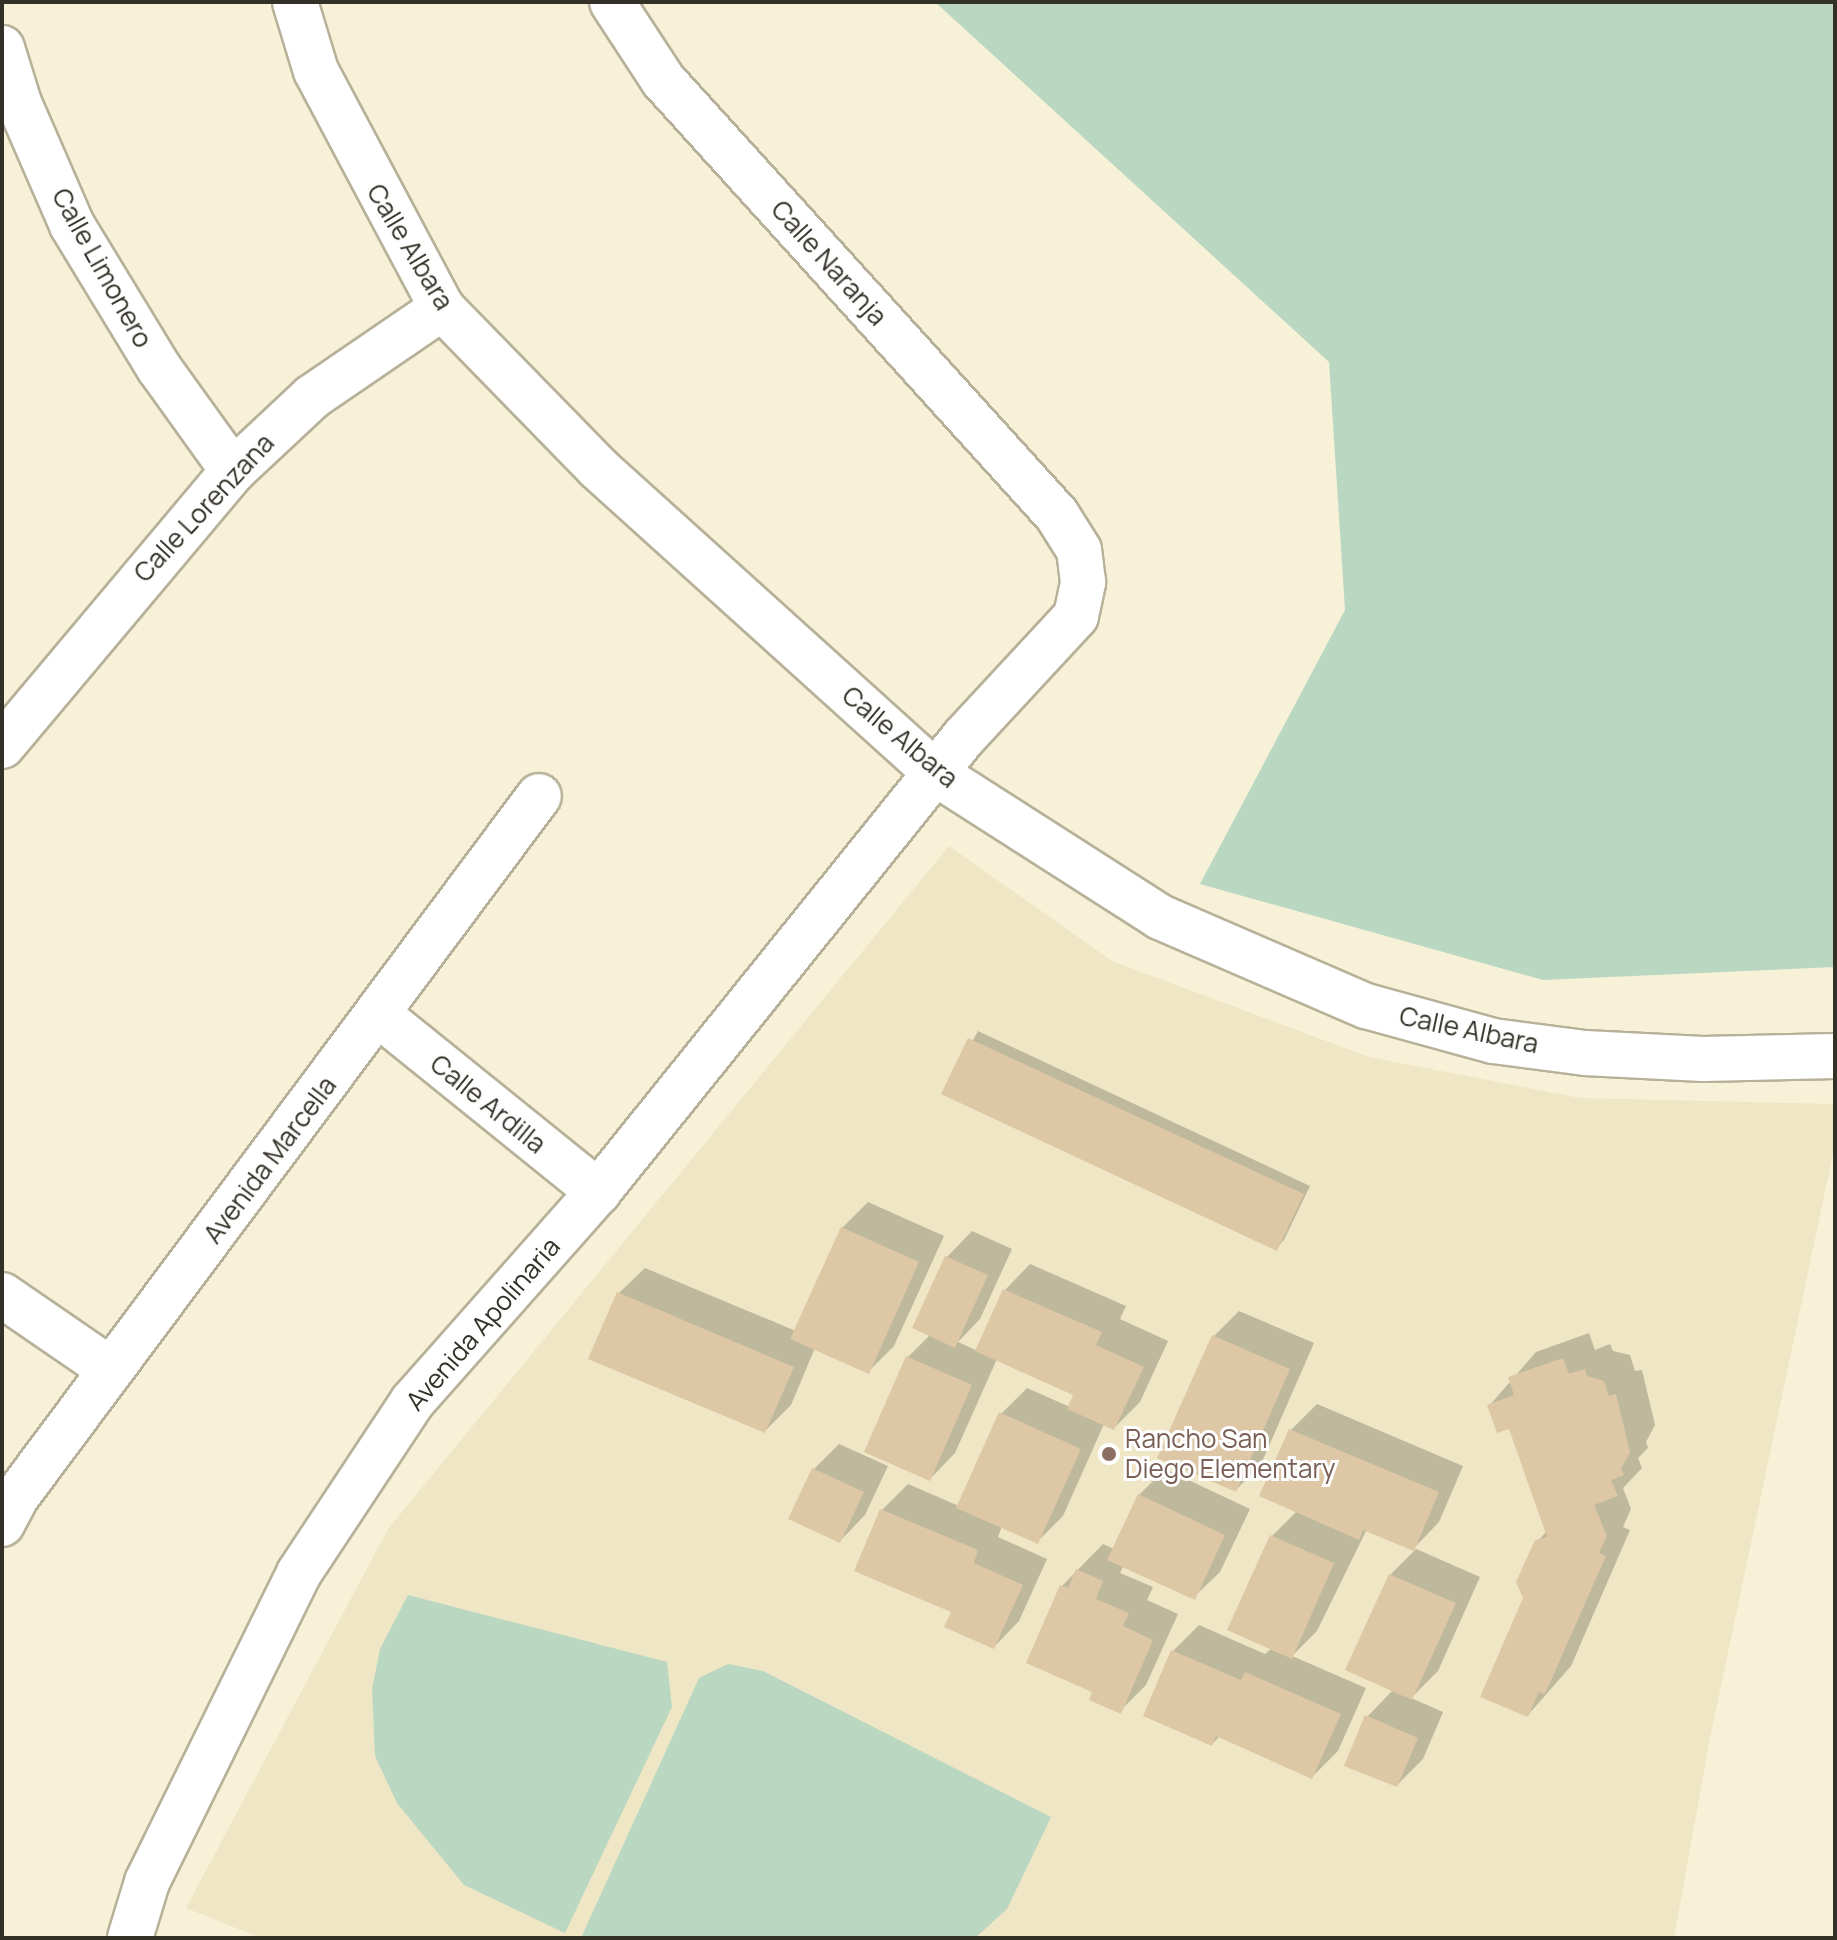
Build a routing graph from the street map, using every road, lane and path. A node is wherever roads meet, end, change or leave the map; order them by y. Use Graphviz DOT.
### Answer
graph roads {
  1 [pos="295,2"];
  2 [pos="612,2"];
  3 [pos="2,48"];
  4 [pos="442,308"];
  5 [pos="233,471"];
  6 [pos="2,746"];
  7 [pos="935,773"];
  8 [pos="539,796"];
  9 [pos="379,1015"];
  10 [pos="1835,1056"];
  11 [pos="598,1192"];
  12 [pos="2,1295"];
  13 [pos="111,1370"];
  14 [pos="2,1524"];
  15 [pos="130,1938"];
  1 -- 4 [label="street, Calle Albara"];
  2 -- 7 [label="street, Calle Naranja"];
  3 -- 5 [label="street, Calle Limonero"];
  4 -- 5 [label="street, Calle Lorenzana"];
  4 -- 7 [label="street, Calle Albara"];
  5 -- 6 [label="street, Calle Lorenzana"];
  7 -- 10 [label="street, Calle Albara"];
  7 -- 11 [label="street, Avenida Apolinaria"];
  8 -- 9 [label="street, Avenida Marcella"];
  9 -- 11 [label="street, Calle Ardilla"];
  9 -- 13 [label="street, Avenida Marcella"];
  11 -- 15 [label="street, Avenida Apolinaria"];
  12 -- 13 [label="street"];
  13 -- 14 [label="street, Avenida Marcella"];
}
